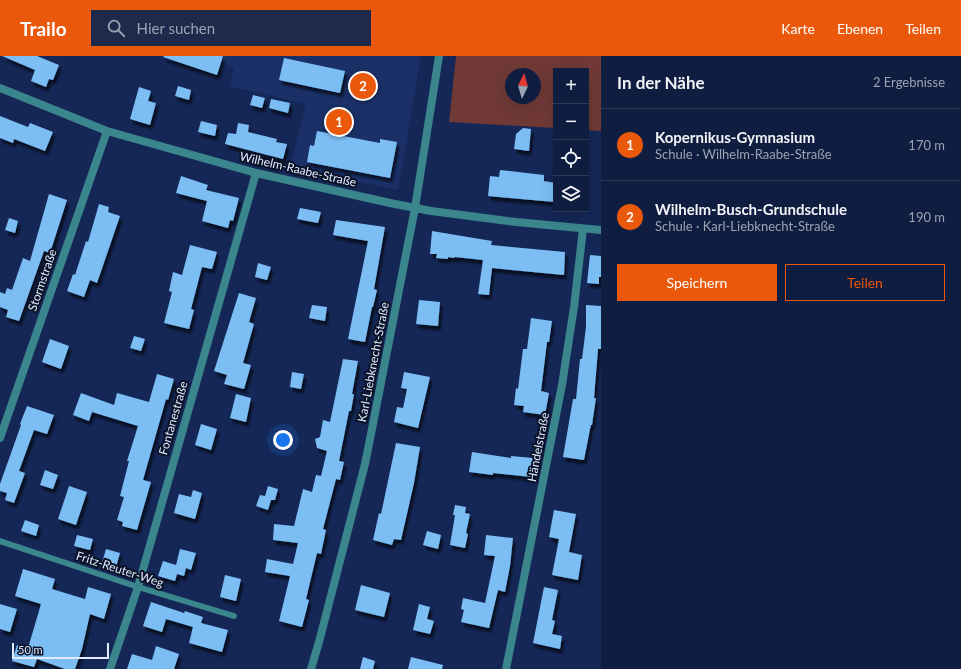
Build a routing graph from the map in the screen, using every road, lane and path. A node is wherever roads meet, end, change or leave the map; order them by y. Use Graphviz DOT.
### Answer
graph roads {
  1 [pos="439,56"];
  2 [pos="0,88"];
  3 [pos="107,131"];
  4 [pos="256,173"];
  5 [pos="415,208"];
  6 [pos="583,228"];
  7 [pos="601,230"];
  8 [pos="0,438"];
  9 [pos="0,541"];
  10 [pos="138,587"];
  11 [pos="234,616"];
  12 [pos="110,669"];
  13 [pos="311,669"];
  14 [pos="506,669"];
  1 -- 5 [label="street, Karl-Liebknecht-Straße"];
  2 -- 3 [label="street, Wilhelm-Raabe-Straße"];
  3 -- 4 [label="street, Wilhelm-Raabe-Straße"];
  3 -- 8 [label="street, Stormstraße"];
  4 -- 5 [label="street, Wilhelm-Raabe-Straße"];
  4 -- 10 [label="street, Fontanestraße"];
  5 -- 6 [label="street, Wilhelm-Raabe-Straße"];
  5 -- 13 [label="street, Karl-Liebknecht-Straße"];
  6 -- 7 [label="street, Wilhelm-Raabe-Straße"];
  6 -- 14 [label="street, Händelstraße"];
  9 -- 10 [label="lane, Fritz-Reuter-Weg"];
  10 -- 11 [label="lane, Fritz-Reuter-Weg"];
  10 -- 12 [label="street, Fontanestraße"];
}
